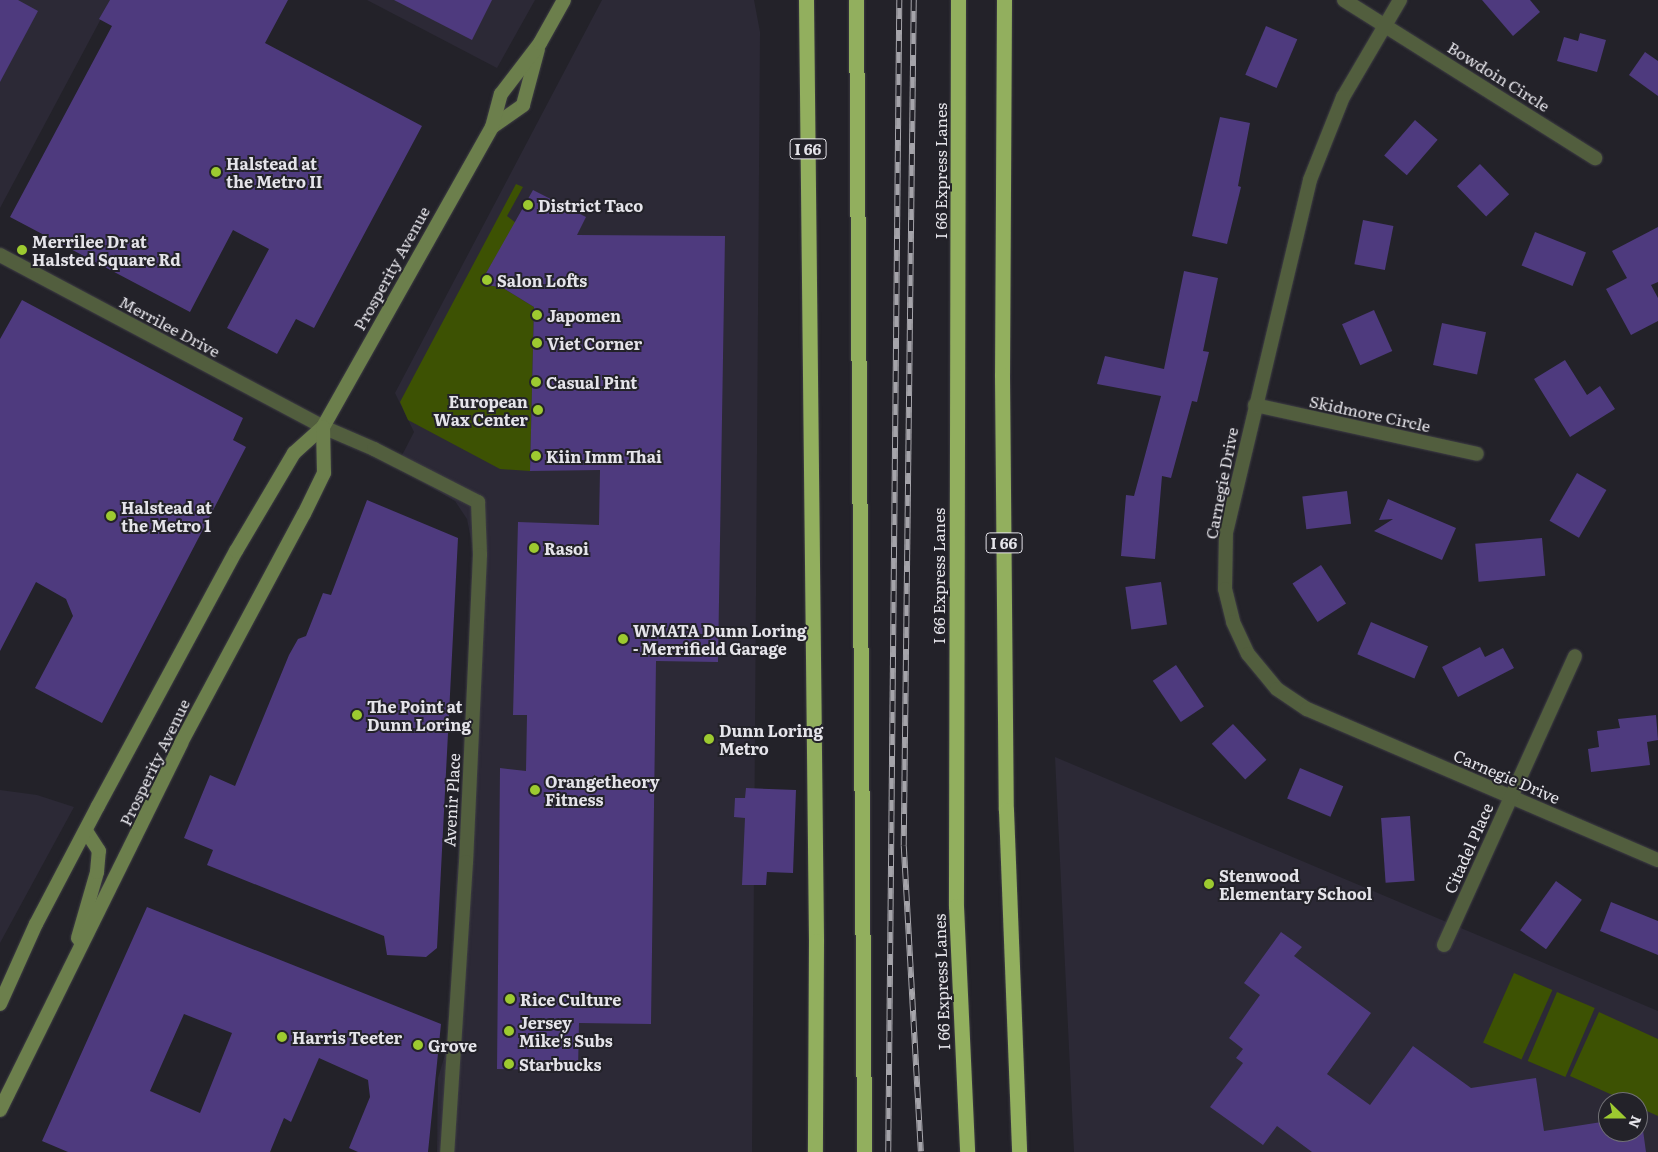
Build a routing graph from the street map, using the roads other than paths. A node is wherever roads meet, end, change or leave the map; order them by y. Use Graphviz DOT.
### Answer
graph roads {
  1 [pos="564,0"];
  2 [pos="806,0"];
  3 [pos="856,0"];
  4 [pos="866,0"];
  5 [pos="958,0"];
  6 [pos="1004,0"];
  7 [pos="1344,0"];
  8 [pos="1400,0"];
  9 [pos="1383,24"];
  10 [pos="540,42"];
  11 [pos="492,127"];
  12 [pos="1596,158"];
  13 [pos="859,206"];
  14 [pos="0,255"];
  15 [pos="1255,406"];
  16 [pos="323,428"];
  17 [pos="1477,454"];
  18 [pos="1575,656"];
  19 [pos="1510,796"];
  20 [pos="86,831"];
  21 [pos="1658,860"];
  22 [pos="1444,945"];
  23 [pos="66,979"];
  24 [pos="0,1004"];
  25 [pos="0,1110"];
  26 [pos="447,1152"];
  27 [pos="815,1152"];
  28 [pos="864,1152"];
  29 [pos="967,1152"];
  30 [pos="1019,1152"];
  1 -- 10 [label="main road, Prosperity Avenue"];
  2 -- 27 [label="highway, I 66"];
  3 -- 13 [label="highway"];
  4 -- 13 [label="highway"];
  5 -- 29 [label="highway, I 66 Express Lanes"];
  6 -- 30 [label="highway, I 66"];
  7 -- 9 [label="street, Bowdoin Circle"];
  8 -- 9 [label="street, Carnegie Drive"];
  9 -- 12 [label="street, Bowdoin Circle"];
  9 -- 15 [label="street, Carnegie Drive"];
  10 -- 11 [label="main road, Prosperity Avenue"];
  10 -- 11 [label="main road, Prosperity Avenue"];
  11 -- 16 [label="main road, Prosperity Avenue"];
  13 -- 28 [label="highway"];
  14 -- 16 [label="street, Merrilee Drive"];
  15 -- 17 [label="street, Skidmore Circle"];
  15 -- 19 [label="street, Carnegie Drive"];
  16 -- 20 [label="main road, Prosperity Avenue"];
  16 -- 23 [label="main road, Prosperity Avenue"];
  16 -- 26 [label="street, Avenir Place"];
  18 -- 19 [label="street, Citadel Place"];
  19 -- 21 [label="street, Carnegie Drive"];
  19 -- 22 [label="street, Citadel Place"];
  20 -- 23 [label="main road"];
  20 -- 24 [label="main road, Prosperity Avenue"];
  23 -- 25 [label="main road, Prosperity Avenue"];
}
